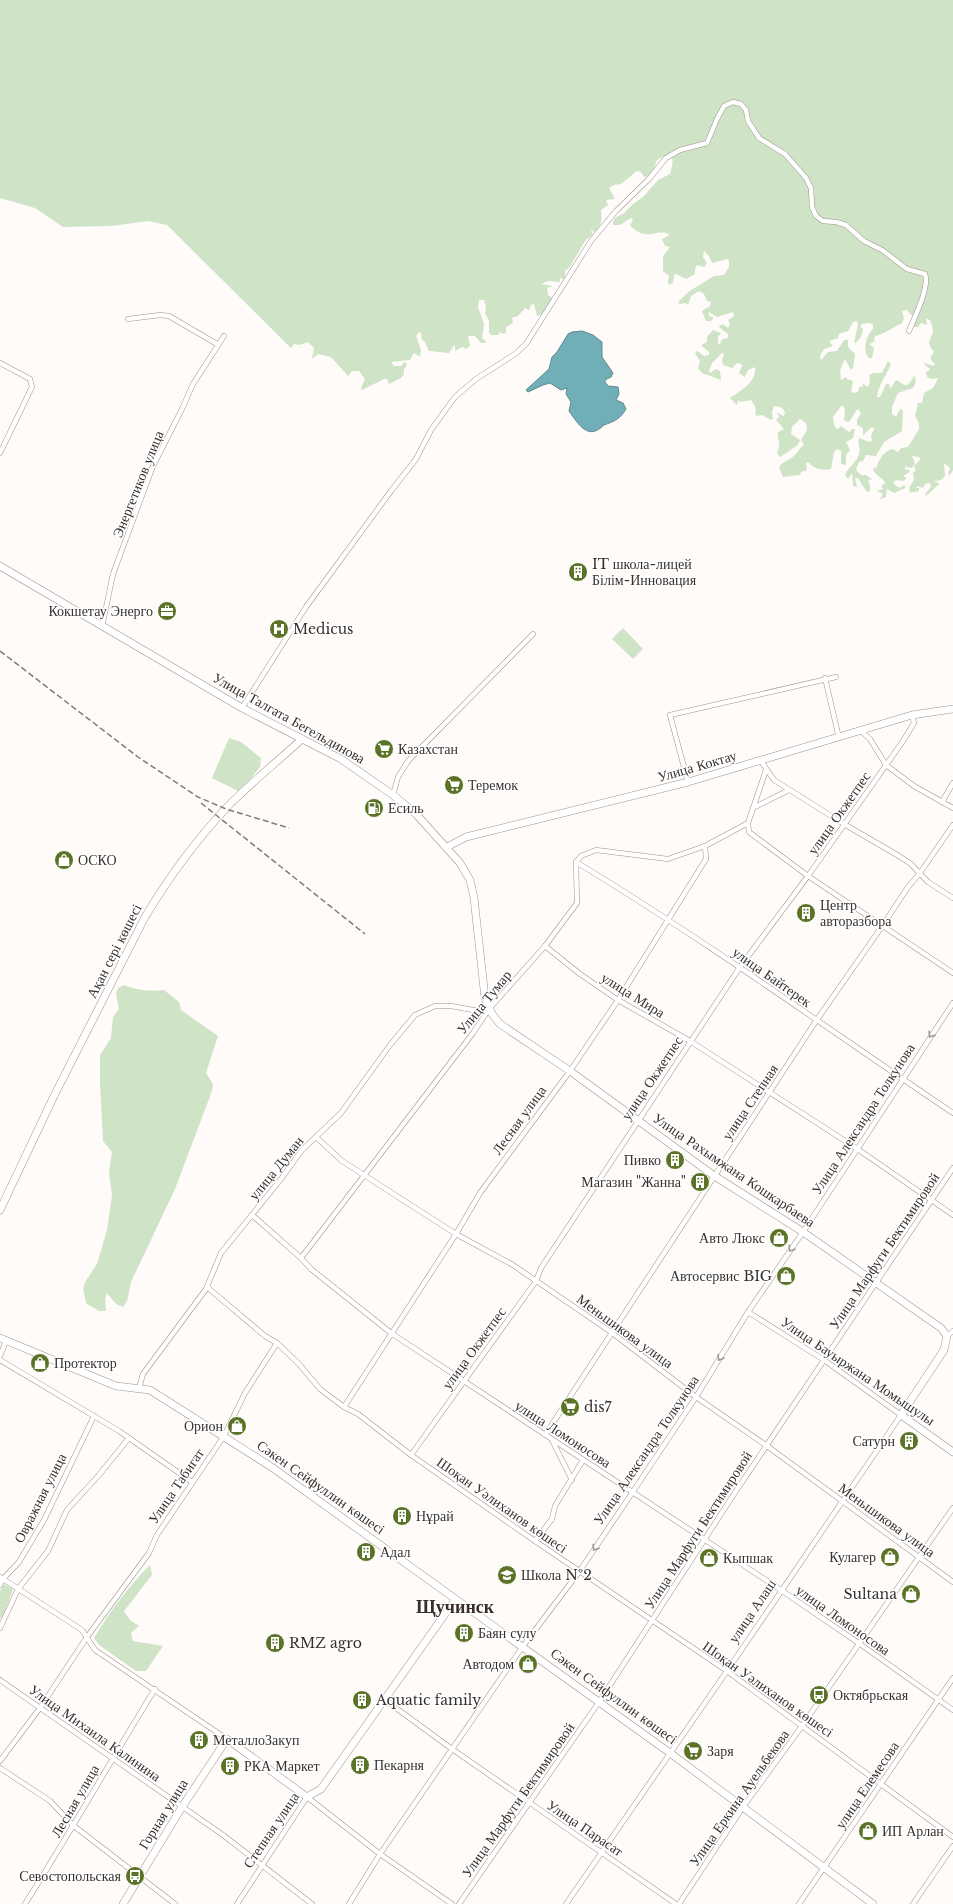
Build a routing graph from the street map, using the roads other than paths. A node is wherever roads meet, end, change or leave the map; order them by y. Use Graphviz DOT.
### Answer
graph roads {
  1 [pos="128,319"];
  2 [pos="909,331"];
  3 [pos="224,336"];
  4 [pos="217,344"];
  5 [pos="0,363"];
  6 [pos="0,453"];
  7 [pos="0,566"];
  8 [pos="102,627"];
  9 [pos="533,634"];
  10 [pos="836,677"];
  11 [pos="824,678"];
  12 [pos="242,708"];
  13 [pos="953,709"];
  14 [pos="912,715"];
  15 [pos="862,731"];
  16 [pos="839,738"];
  17 [pos="302,739"];
  18 [pos="761,761"];
  19 [pos="886,765"];
  20 [pos="766,770"];
  21 [pos="688,782"];
  22 [pos="953,783"];
  23 [pos="790,790"];
  24 [pos="393,795"];
  25 [pos="942,802"];
  26 [pos="753,808"];
  27 [pos="953,808"];
  28 [pos="748,823"];
  29 [pos="844,824"];
  30 [pos="953,825"];
  31 [pos="705,846"];
  32 [pos="448,847"];
  33 [pos="576,862"];
  34 [pos="920,873"];
  35 [pos="808,876"];
  36 [pos="953,898"];
  37 [pos="667,919"];
  38 [pos="883,925"];
  39 [pos="545,946"];
  40 [pos="740,967"];
  41 [pos="953,973"];
  42 [pos="618,1000"];
  43 [pos="953,1003"];
  44 [pos="489,1009"];
  45 [pos="816,1020"];
  46 [pos="690,1042"];
  47 [pos="570,1071"];
  48 [pos="902,1079"];
  49 [pos="769,1094"];
  50 [pos="953,1113"];
  51 [pos="638,1120"];
  52 [pos="316,1137"];
  53 [pos="856,1148"];
  54 [pos="953,1168"];
  55 [pos="364,1175"];
  56 [pos="713,1175"];
  57 [pos="932,1200"];
  58 [pos="0,1210"];
  59 [pos="252,1215"];
  60 [pos="953,1215"];
  61 [pos="803,1232"];
  62 [pos="456,1234"];
  63 [pos="301,1258"];
  64 [pos="536,1281"];
  65 [pos="877,1283"];
  66 [pos="207,1287"];
  67 [pos="748,1312"];
  68 [pos="953,1331"];
  69 [pos="611,1332"];
  70 [pos="391,1333"];
  71 [pos="947,1336"];
  72 [pos="3,1340"];
  73 [pos="277,1343"];
  74 [pos="0,1356"];
  75 [pos="0,1360"];
  76 [pos="824,1360"];
  77 [pos="464,1381"];
  78 [pos="139,1388"];
  79 [pos="696,1397"];
  80 [pos="344,1407"];
  81 [pos="901,1415"];
  82 [pos="94,1416"];
  83 [pos="545,1435"];
  84 [pos="224,1436"];
  85 [pos="129,1438"];
  86 [pos="552,1440"];
  87 [pos="767,1446"];
  88 [pos="953,1452"];
  89 [pos="410,1455"];
  90 [pos="583,1460"];
  91 [pos="572,1480"];
  92 [pos="192,1482"];
  93 [pos="632,1493"];
  94 [pos="842,1501"];
  95 [pos="953,1508"];
  96 [pos="705,1539"];
  97 [pos="535,1541"];
  98 [pos="920,1557"];
  99 [pos="579,1572"];
  100 [pos="2,1578"];
  101 [pos="953,1582"];
  102 [pos="0,1586"];
  103 [pos="18,1589"];
  104 [pos="781,1590"];
  105 [pos="455,1600"];
  106 [pos="651,1621"];
  107 [pos="0,1628"];
  108 [pos="87,1637"];
  109 [pos="860,1644"];
  110 [pos="523,1646"];
  111 [pos="727,1671"];
  112 [pos="953,1678"];
  113 [pos="0,1680"];
  114 [pos="155,1689"];
  115 [pos="385,1700"];
  116 [pos="937,1700"];
  117 [pos="599,1702"];
  118 [pos="40,1708"];
  119 [pos="953,1710"];
  120 [pos="802,1726"];
  121 [pos="226,1739"];
  122 [pos="452,1749"];
  123 [pos="670,1753"];
  124 [pos="112,1759"];
  125 [pos="0,1761"];
  126 [pos="0,1768"];
  127 [pos="882,1783"];
  128 [pos="307,1797"];
  129 [pos="529,1804"];
  130 [pos="182,1807"];
  131 [pos="743,1807"];
  132 [pos="74,1826"];
  133 [pos="953,1836"];
  134 [pos="953,1846"];
  135 [pos="602,1852"];
  136 [pos="380,1854"];
  137 [pos="262,1865"];
  138 [pos="824,1867"];
  139 [pos="140,1876"];
  140 [pos="25,1904"];
  141 [pos="123,1904"];
  142 [pos="175,1904"];
  143 [pos="237,1904"];
  144 [pos="312,1904"];
  145 [pos="349,1904"];
  146 [pos="452,1904"];
  147 [pos="459,1904"];
  148 [pos="566,1904"];
  149 [pos="676,1904"];
  150 [pos="679,1904"];
  151 [pos="799,1904"];
  152 [pos="873,1904"];
  153 [pos="913,1904"];
  1 -- 4 [label="street"];
  2 -- 12 [label="street"];
  3 -- 4 [label="street, Энергетиков улица"];
  4 -- 8 [label="street, Энергетиков улица"];
  5 -- 6 [label="street"];
  7 -- 8 [label="street, Улица Талгата Бегельдинова"];
  8 -- 12 [label="street, Улица Талгата Бегельдинова"];
  9 -- 24 [label="street"];
  10 -- 11 [label="street"];
  11 -- 16 [label="street"];
  11 -- 21 [label="street"];
  12 -- 17 [label="street, Улица Талгата Бегельдинова"];
  13 -- 14 [label="street, Улица Коктау"];
  14 -- 15 [label="street, Улица Коктау"];
  14 -- 19 [label="street, улица Окжетпес"];
  15 -- 16 [label="street, Улица Коктау"];
  15 -- 19 [label="street"];
  16 -- 18 [label="street, Улица Коктау"];
  17 -- 24 [label="street, Улица Талгата Бегельдинова"];
  17 -- 58 [label="street, Ақан сері көшесі"];
  18 -- 20 [label="street"];
  18 -- 21 [label="street, Улица Коктау"];
  19 -- 25 [label="street"];
  19 -- 29 [label="street, улица Окжетпес"];
  20 -- 23 [label="street"];
  20 -- 26 [label="street"];
  21 -- 32 [label="street, Улица Коктау"];
  22 -- 25 [label="street"];
  23 -- 26 [label="street"];
  23 -- 29 [label="street"];
  24 -- 32 [label="street, Улица Талгата Бегельдинова"];
  25 -- 27 [label="street"];
  26 -- 28 [label="street"];
  28 -- 31 [label="street"];
  28 -- 35 [label="street"];
  29 -- 34 [label="street"];
  29 -- 35 [label="street, улица Окжетпес"];
  30 -- 34 [label="street, улица Степная"];
  31 -- 33 [label="street"];
  31 -- 37 [label="street, Лесная улица"];
  32 -- 44 [label="street, Улица Талгата Бегельдинова"];
  33 -- 37 [label="street, улица Байтерек"];
  33 -- 39 [label="street, Улица Тумар"];
  34 -- 36 [label="street"];
  34 -- 38 [label="street, улица Степная"];
  35 -- 38 [label="street"];
  35 -- 40 [label="street, улица Окжетпес"];
  37 -- 40 [label="street, улица Байтерек"];
  37 -- 42 [label="street, Лесная улица"];
  38 -- 41 [label="street"];
  38 -- 45 [label="street, улица Степная"];
  39 -- 42 [label="street, улица Мира"];
  39 -- 44 [label="street, Улица Тумар"];
  40 -- 45 [label="street, улица Байтерек"];
  40 -- 46 [label="street, улица Окжетпес"];
  42 -- 46 [label="street, улица Мира"];
  42 -- 47 [label="street, Лесная улица"];
  43 -- 48 [label="street, Улица Александра Толкунова, one-way"];
  44 -- 47 [label="street, Улица Рахымжана Кошкарбаева"];
  44 -- 52 [label="street, улица Думан"];
  44 -- 55 [label="street, Улица Тумар"];
  45 -- 48 [label="street, улица Байтерек"];
  45 -- 49 [label="street, улица Степная"];
  46 -- 49 [label="street, улица Мира"];
  46 -- 51 [label="street, улица Окжетпес"];
  47 -- 51 [label="street, Улица Рахымжана Кошкарбаева"];
  47 -- 62 [label="street, Лесная улица"];
  48 -- 50 [label="street, улица Байтерек"];
  48 -- 53 [label="street, Улица Александра Толкунова"];
  49 -- 53 [label="street, улица Мира"];
  49 -- 56 [label="street, улица Степная"];
  51 -- 56 [label="street, Улица Рахымжана Кошкарбаева"];
  51 -- 64 [label="street, улица Окжетпес"];
  52 -- 55 [label="street, Меньшикова улица"];
  52 -- 59 [label="street, улица Думан"];
  53 -- 57 [label="street, улица Мира"];
  53 -- 61 [label="street, Улица Александра Толкунова"];
  54 -- 57 [label="street, Улица Марфуги Бектимировой"];
  55 -- 62 [label="street, Меньшикова улица"];
  55 -- 63 [label="street, Улица Тумар"];
  56 -- 61 [label="street, Улица Рахымжана Кошкарбаева"];
  56 -- 69 [label="street, улица Степная"];
  57 -- 60 [label="street, улица Мира"];
  57 -- 65 [label="street, Улица Марфуги Бектимировой"];
  59 -- 63 [label="street, улица Ломоносова"];
  59 -- 66 [label="street, улица Думан"];
  61 -- 65 [label="street, Улица Рахымжана Кошкарбаева"];
  61 -- 67 [label="street, Улица Александра Толкунова, one-way"];
  62 -- 64 [label="street, Меньшикова улица"];
  62 -- 70 [label="street, Лесная улица"];
  63 -- 70 [label="street, улица Ломоносова"];
  64 -- 69 [label="street, Меньшикова улица"];
  64 -- 77 [label="street, улица Окжетпес"];
  65 -- 71 [label="street, Улица Рахымжана Кошкарбаева"];
  65 -- 76 [label="street, Улица Марфуги Бектимировой"];
  66 -- 73 [label="street, Шоқан Уәлиханов көшесі"];
  66 -- 78 [label="street, улица Думан"];
  67 -- 76 [label="street, Улица Бауыржана Момышулы"];
  67 -- 79 [label="street, Улица Александра Толкунова, one-way"];
  68 -- 71 [label="street"];
  69 -- 79 [label="street, Меньшикова улица"];
  69 -- 83 [label="street, улица Степная"];
  70 -- 77 [label="street, улица Ломоносова"];
  70 -- 80 [label="street, Лесная улица"];
  71 -- 81 [label="street, улица Алаш"];
  72 -- 74 [label="street"];
  72 -- 78 [label="street, Сәкен Сейфуллин көшесі"];
  73 -- 80 [label="street, Шоқан Уәлиханов көшесі"];
  73 -- 84 [label="street, Улица Табигат"];
  75 -- 82 [label="street"];
  76 -- 81 [label="street, Улица Бауыржана Момышулы"];
  76 -- 87 [label="street, Улица Марфуги Бектимировой"];
  77 -- 83 [label="street, улица Ломоносова"];
  77 -- 89 [label="street, улица Окжетпес"];
  78 -- 84 [label="street, Сәкен Сейфуллин көшесі"];
  79 -- 87 [label="street, Меньшикова улица"];
  79 -- 93 [label="street, Улица Александра Толкунова"];
  80 -- 89 [label="street, Шоқан Уәлиханов көшесі"];
  81 -- 88 [label="street, Улица Бауыржана Момышулы"];
  81 -- 94 [label="street, улица Алаш"];
  82 -- 85 [label="street"];
  82 -- 100 [label="street, Овражная улица"];
  83 -- 86 [label="street, улица Ломоносова"];
  84 -- 92 [label="street, Улица Табигат"];
  84 -- 105 [label="street, Сәкен Сейфуллин көшесі"];
  85 -- 92 [label="street"];
  85 -- 103 [label="street"];
  86 -- 90 [label="street, улица Ломоносова"];
  86 -- 91 [label="street"];
  87 -- 94 [label="street, Меньшикова улица"];
  87 -- 96 [label="street, Улица Марфуги Бектимировой"];
  89 -- 97 [label="street, Шоқан Уәлиханов көшесі"];
  90 -- 91 [label="street"];
  90 -- 93 [label="street, улица Ломоносова"];
  91 -- 97 [label="street"];
  92 -- 108 [label="street, Улица Табигат"];
  93 -- 96 [label="street, улица Ломоносова"];
  93 -- 99 [label="street, Улица Александра Толкунова, one-way"];
  94 -- 98 [label="street, Меньшикова улица"];
  94 -- 104 [label="street, улица Алаш"];
  95 -- 98 [label="street, Улица Еркина Ауельбекова"];
  96 -- 104 [label="street, улица Ломоносова"];
  96 -- 106 [label="street, Улица Марфуги Бектимировой"];
  97 -- 99 [label="street, Шоқан Уәлиханов көшесі"];
  98 -- 101 [label="street, Меньшикова улица"];
  98 -- 109 [label="street, Улица Еркина Ауельбекова"];
  99 -- 106 [label="street, Шоқан Уәлиханов көшесі"];
  99 -- 110 [label="street, Улица Александра Толкунова"];
  100 -- 102 [label="street, Овражная улица"];
  100 -- 103 [label="street"];
  103 -- 107 [label="street"];
  103 -- 108 [label="street"];
  104 -- 109 [label="street, улица Ломоносова"];
  104 -- 111 [label="street, улица Алаш"];
  105 -- 110 [label="street, Сәкен Сейфуллин көшесі"];
  105 -- 115 [label="street, Степная улица"];
  106 -- 111 [label="street, Шоқан Уәлиханов көшесі"];
  106 -- 117 [label="street, Улица Марфуги Бектимировой"];
  108 -- 114 [label="street"];
  108 -- 118 [label="street, Улица Табигат"];
  109 -- 116 [label="street, улица Ломоносова"];
  109 -- 120 [label="street, Улица Еркина Ауельбекова"];
  110 -- 117 [label="street, Сәкен Сейфуллин көшесі"];
  110 -- 122 [label="street, Улица Александра Толкунова"];
  111 -- 120 [label="street, Шоқан Уәлиханов көшесі"];
  111 -- 123 [label="street, улица Алаш"];
  112 -- 116 [label="street, улица Елемесова"];
  113 -- 118 [label="street, Улица Михаила Калинина"];
  114 -- 121 [label="street"];
  114 -- 124 [label="street, Лесная улица"];
  115 -- 122 [label="street, Улица Парасат"];
  115 -- 128 [label="street, Степная улица"];
  116 -- 119 [label="street, улица Ломоносова"];
  116 -- 127 [label="street, улица Елемесова"];
  117 -- 123 [label="street, Сәкен Сейфуллин көшесі"];
  117 -- 129 [label="street, Улица Марфуги Бектимировой"];
  118 -- 124 [label="street, Улица Михаила Калинина"];
  118 -- 125 [label="street, Улица Табигат"];
  120 -- 127 [label="street, Шоқан Уәлиханов көшесі"];
  120 -- 131 [label="street, Улица Еркина Ауельбекова"];
  121 -- 128 [label="street"];
  121 -- 130 [label="street, Горная улица"];
  122 -- 129 [label="street, Улица Парасат"];
  122 -- 136 [label="street, Улица Александра Толкунова"];
  123 -- 131 [label="street, Сәкен Сейфуллин көшесі"];
  123 -- 135 [label="street, улица Алаш"];
  124 -- 130 [label="street, Улица Михаила Калинина"];
  124 -- 132 [label="street, Лесная улица"];
  126 -- 132 [label="street"];
  127 -- 133 [label="street, Шоқан Уәлиханов көшесі"];
  127 -- 138 [label="street, улица Елемесова"];
  128 -- 136 [label="street"];
  128 -- 137 [label="street, Степная улица"];
  129 -- 135 [label="street, Улица Парасат"];
  129 -- 147 [label="street, Улица Марфуги Бектимировой"];
  130 -- 137 [label="street, Улица Михаила Калинина"];
  130 -- 139 [label="street, Горная улица"];
  131 -- 138 [label="street, Сәкен Сейфуллин көшесі"];
  131 -- 150 [label="street, Улица Еркина Ауельбекова"];
  132 -- 139 [label="street"];
  132 -- 140 [label="street, Лесная улица"];
  134 -- 153 [label="street"];
  135 -- 148 [label="street, улица Алаш"];
  135 -- 149 [label="street, Улица Парасат"];
  136 -- 145 [label="street, Улица Александра Толкунова"];
  136 -- 146 [label="street"];
  137 -- 143 [label="street, Степная улица"];
  137 -- 144 [label="street, Улица Михаила Калинина"];
  138 -- 151 [label="street, улица Елемесова"];
  138 -- 152 [label="street, Сәкен Сейфуллин көшесі"];
  139 -- 141 [label="street, Горная улица"];
  139 -- 142 [label="street"];
}
